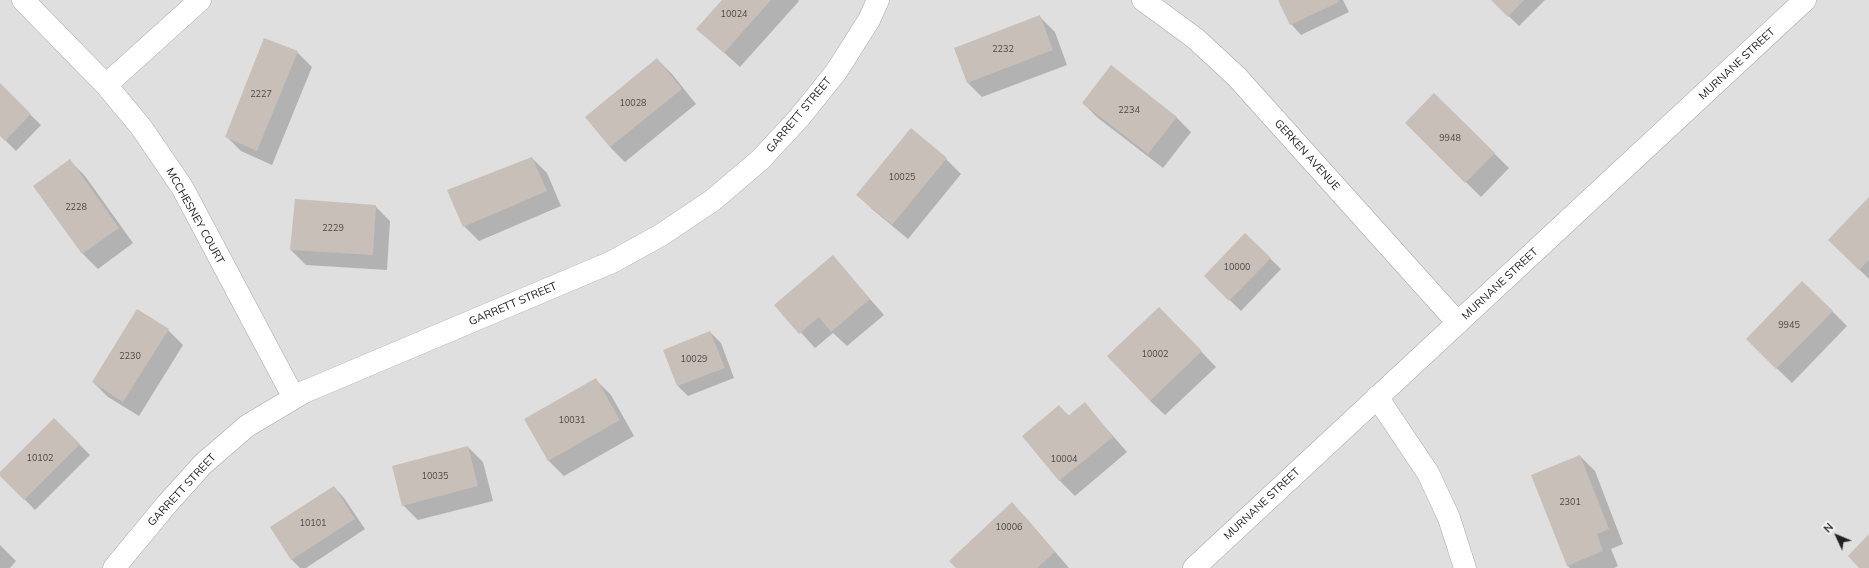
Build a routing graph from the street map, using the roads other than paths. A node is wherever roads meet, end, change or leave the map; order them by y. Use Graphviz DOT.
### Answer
graph roads {
  1 [pos="23,0"];
  2 [pos="200,0"];
  3 [pos="878,0"];
  4 [pos="1143,0"];
  5 [pos="1805,0"];
  6 [pos="106,85"];
  7 [pos="1458,323"];
  8 [pos="1377,397"];
  9 [pos="294,398"];
  10 [pos="114,568"];
  11 [pos="1194,568"];
  12 [pos="1465,568"];
  1 -- 6 [label="street, MCCHESNEY COURT"];
  2 -- 6 [label="street"];
  3 -- 9 [label="street, GARRETT STREET"];
  4 -- 7 [label="street, GERKEN AVENUE"];
  5 -- 7 [label="street, MURNANE STREET"];
  6 -- 9 [label="street, MCCHESNEY COURT"];
  7 -- 8 [label="street, MURNANE STREET"];
  8 -- 11 [label="street, MURNANE STREET"];
  8 -- 12 [label="street"];
  9 -- 10 [label="street, GARRETT STREET"];
}
